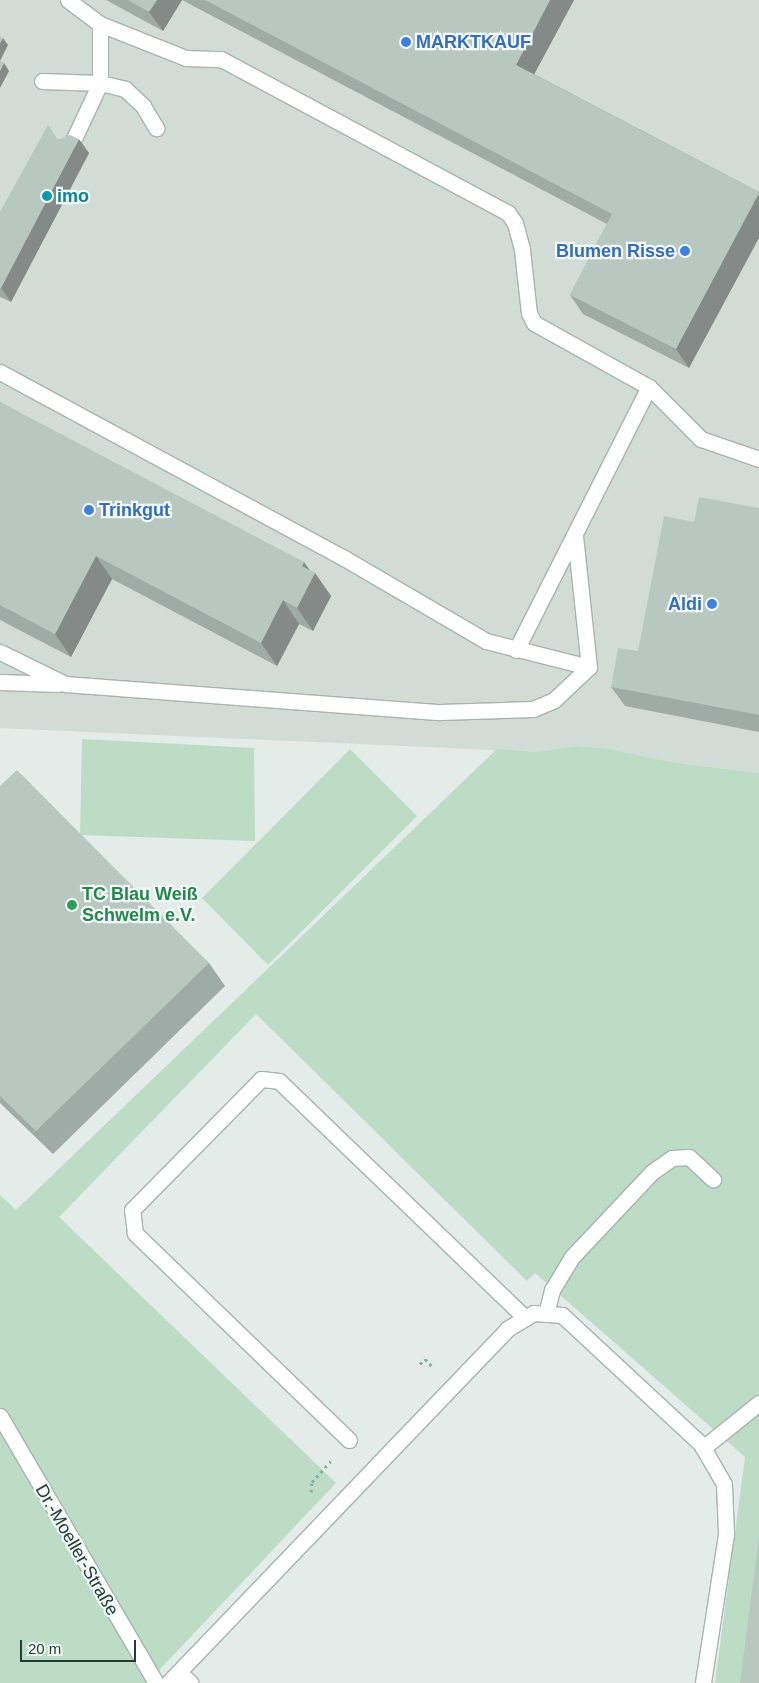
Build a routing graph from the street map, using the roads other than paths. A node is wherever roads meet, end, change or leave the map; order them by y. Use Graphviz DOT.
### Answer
graph roads {
  1 [pos="68,0"];
  2 [pos="100,24"];
  3 [pos="42,81"];
  4 [pos="100,83"];
  5 [pos="156,128"];
  6 [pos="70,145"];
  7 [pos="0,372"];
  8 [pos="649,387"];
  9 [pos="759,460"];
  10 [pos="575,535"];
  11 [pos="516,650"];
  12 [pos="0,652"];
  13 [pos="589,666"];
  14 [pos="0,682"];
  15 [pos="65,684"];
  16 [pos="713,1179"];
  17 [pos="546,1314"];
  18 [pos="525,1318"];
  19 [pos="759,1403"];
  20 [pos="0,1416"];
  21 [pos="349,1440"];
  22 [pos="703,1448"];
  23 [pos="179,1672"];
  24 [pos="156,1683"];
  25 [pos="168,1683"];
  26 [pos="191,1683"];
  27 [pos="703,1683"];
  1 -- 2 [label="street"];
  2 -- 4 [label="street"];
  2 -- 8 [label="street"];
  3 -- 4 [label="street"];
  4 -- 5 [label="street"];
  4 -- 6 [label="street"];
  7 -- 11 [label="street"];
  8 -- 9 [label="street"];
  8 -- 10 [label="street"];
  10 -- 11 [label="street"];
  10 -- 13 [label="street"];
  11 -- 13 [label="street"];
  12 -- 15 [label="street"];
  13 -- 15 [label="street"];
  14 -- 15 [label="street"];
  16 -- 17 [label="street"];
  17 -- 18 [label="street"];
  17 -- 22 [label="street"];
  18 -- 21 [label="street"];
  18 -- 23 [label="street"];
  19 -- 22 [label="street"];
  20 -- 24 [label="street, Dr.-Moeller-Straße"];
  22 -- 27 [label="street"];
  23 -- 25 [label="street"];
  23 -- 26 [label="street"];
}
